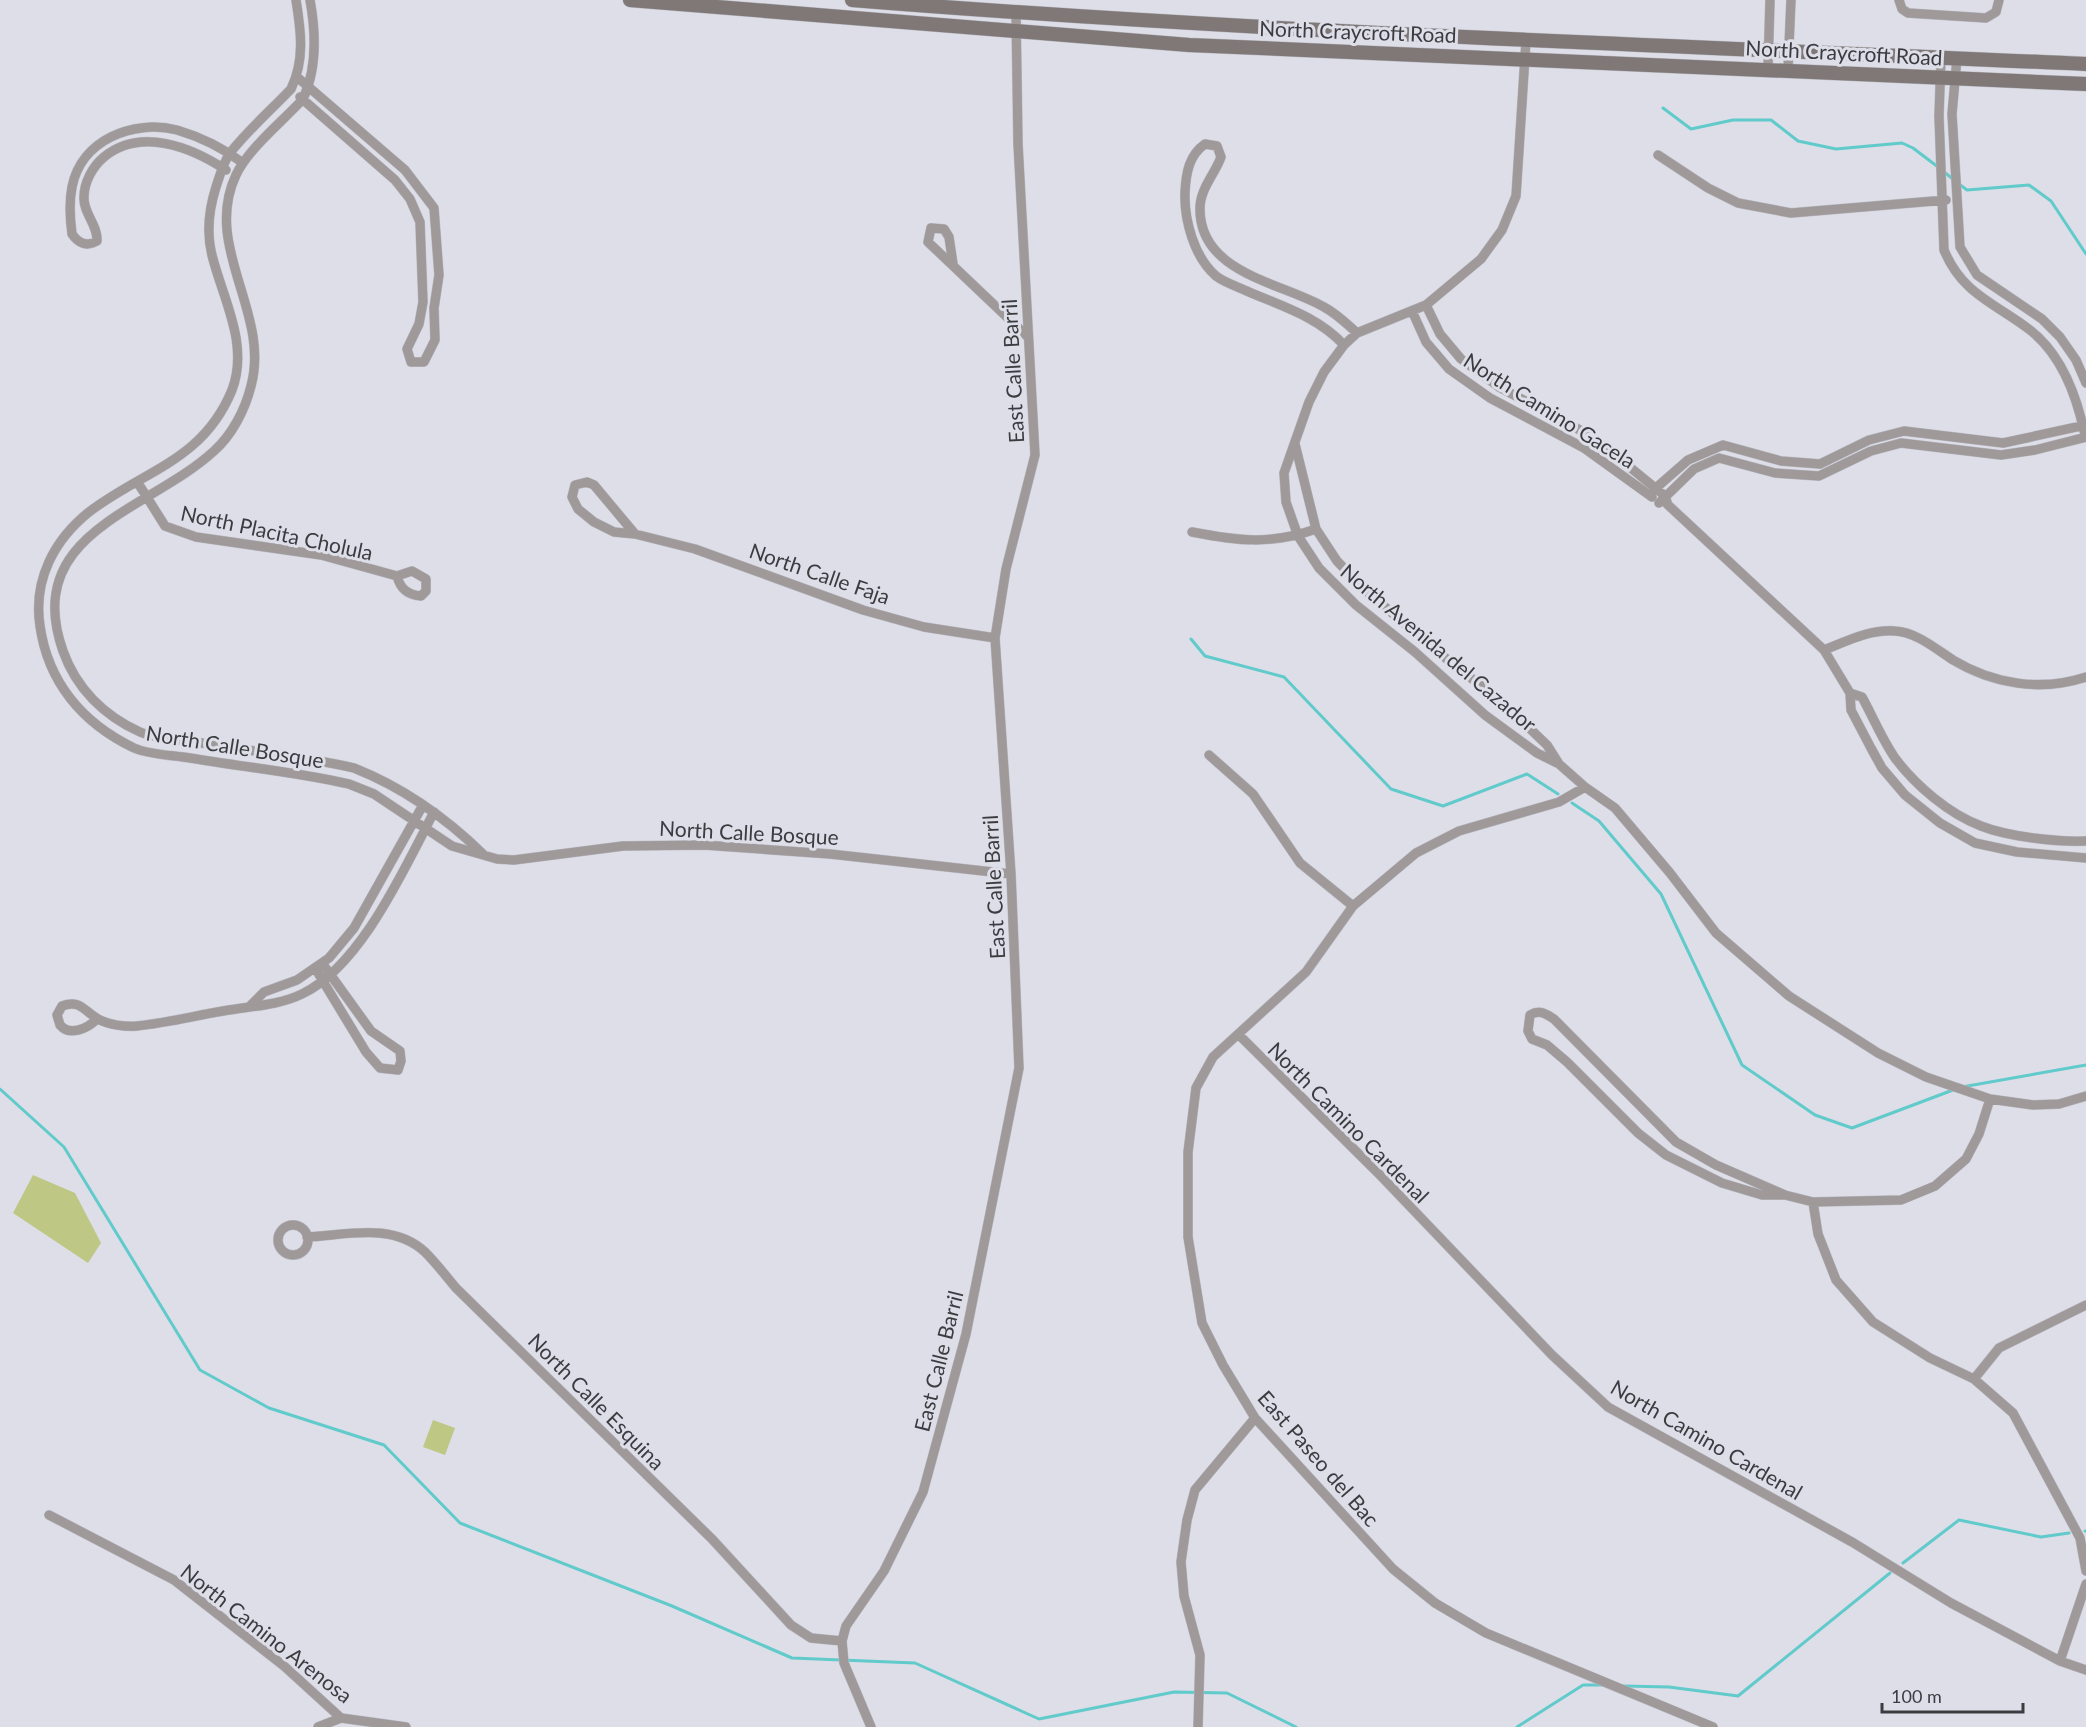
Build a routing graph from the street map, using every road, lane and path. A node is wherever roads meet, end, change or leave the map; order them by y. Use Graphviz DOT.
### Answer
graph roads {
  1 [pos="296,0"];
  2 [pos="310,0"];
  3 [pos="630,0"];
  4 [pos="852,0"];
  5 [pos="1770,0"];
  6 [pos="1791,0"];
  7 [pos="1899,0"];
  8 [pos="1999,0"];
  9 [pos="1017,13"];
  10 [pos="1016,32"];
  11 [pos="1526,41"];
  12 [pos="1769,50"];
  13 [pos="1789,51"];
  14 [pos="1941,57"];
  15 [pos="1957,58"];
  16 [pos="1524,59"];
  17 [pos="2086,64"];
  18 [pos="1768,68"];
  19 [pos="1788,69"];
  20 [pos="297,77"];
  21 [pos="1948,78"];
  22 [pos="2086,84"];
  23 [pos="308,88"];
  24 [pos="291,89"];
  25 [pos="303,99"];
  26 [pos="230,153"];
  27 [pos="1658,155"];
  28 [pos="243,163"];
  29 [pos="222,168"];
  30 [pos="235,177"];
  31 [pos="1957,199"];
  32 [pos="1942,201"];
  33 [pos="228,247"];
  34 [pos="212,250"];
  35 [pos="953,264"];
  36 [pos="1426,305"];
  37 [pos="1412,311"];
  38 [pos="1357,333"];
  39 [pos="1028,337"];
  40 [pos="1344,345"];
  41 [pos="2086,383"];
  42 [pos="231,391"];
  43 [pos="247,397"];
  44 [pos="1536,406"];
  45 [pos="1525,417"];
  46 [pos="2084,425"];
  47 [pos="2086,437"];
  48 [pos="1295,444"];
  49 [pos="138,483"];
  50 [pos="1652,491"];
  51 [pos="148,498"];
  52 [pos="1664,501"];
  53 [pos="1317,529"];
  54 [pos="1192,532"];
  55 [pos="635,534"];
  56 [pos="1298,536"];
  57 [pos="397,576"];
  58 [pos="994,638"];
  59 [pos="1824,650"];
  60 [pos="2086,677"];
  61 [pos="1850,693"];
  62 [pos="1209,754"];
  63 [pos="1559,764"];
  64 [pos="1585,787"];
  65 [pos="423,805"];
  66 [pos="434,812"];
  67 [pos="413,820"];
  68 [pos="425,828"];
  69 [pos="2086,841"];
  70 [pos="485,855"];
  71 [pos="2086,858"];
  72 [pos="1011,874"];
  73 [pos="1353,906"];
  74 [pos="318,965"];
  75 [pos="326,978"];
  76 [pos="249,1007"];
  77 [pos="97,1019"];
  78 [pos="1239,1035"];
  79 [pos="2086,1096"];
  80 [pos="1990,1099"];
  81 [pos="1785,1195"];
  82 [pos="1814,1202"];
  83 [pos="308,1237"];
  84 [pos="2086,1305"];
  85 [pos="1974,1379"];
  86 [pos="1255,1418"];
  87 [pos="49,1515"];
  88 [pos="2086,1571"];
  89 [pos="2086,1584"];
  90 [pos="842,1641"];
  91 [pos="2060,1661"];
  92 [pos="2086,1670"];
  93 [pos="341,1718"];
  94 [pos="318,1727"];
  95 [pos="406,1727"];
  96 [pos="871,1727"];
  97 [pos="1198,1727"];
  98 [pos="1713,1727"];
  1 -- 20 [label="street"];
  2 -- 23 [label="street"];
  3 -- 10 [label="main road, North Craycroft Road"];
  4 -- 9 [label="main road, North Craycroft Road"];
  5 -- 12 [label="street"];
  6 -- 13 [label="street"];
  7 -- 8 [label="street"];
  9 -- 10 [label="street, East Calle Barril"];
  9 -- 11 [label="main road, North Craycroft Road"];
  10 -- 16 [label="main road, North Craycroft Road"];
  10 -- 39 [label="street, East Calle Barril"];
  11 -- 12 [label="main road, North Craycroft Road"];
  11 -- 16 [label="street, North Avenida del Cazador"];
  12 -- 13 [label="main road, North Craycroft Road"];
  12 -- 18 [label="street"];
  13 -- 14 [label="main road, North Craycroft Road"];
  13 -- 19 [label="street"];
  14 -- 15 [label="main road, North Craycroft Road"];
  14 -- 21 [label="street"];
  15 -- 17 [label="main road, North Craycroft Road"];
  15 -- 21 [label="street"];
  16 -- 18 [label="main road, North Craycroft Road"];
  16 -- 36 [label="street, North Avenida del Cazador"];
  18 -- 19 [label="main road, North Craycroft Road"];
  19 -- 21 [label="main road, North Craycroft Road"];
  20 -- 23 [label="street"];
  20 -- 24 [label="street"];
  21 -- 22 [label="main road, North Craycroft Road"];
  21 -- 31 [label="street"];
  21 -- 32 [label="street"];
  23 -- 25 [label="street"];
  23 -- 25 [label="street"];
  24 -- 25 [label="street"];
  24 -- 26 [label="street"];
  25 -- 28 [label="street"];
  26 -- 28 [label="street"];
  26 -- 29 [label="street"];
  26 -- 29 [label="street"];
  27 -- 32 [label="street"];
  28 -- 30 [label="street"];
  29 -- 30 [label="street"];
  29 -- 34 [label="street"];
  30 -- 33 [label="street"];
  31 -- 32 [label="street"];
  31 -- 41 [label="street"];
  32 -- 46 [label="street"];
  33 -- 34 [label="street"];
  33 -- 43 [label="street"];
  34 -- 42 [label="street"];
  35 -- 39 [label="street"];
  36 -- 37 [label="street, North Avenida del Cazador"];
  36 -- 44 [label="street, North Camino Gacela"];
  37 -- 38 [label="street, North Avenida del Cazador"];
  37 -- 45 [label="street, North Camino Gacela"];
  38 -- 40 [label="street, North Avenida del Cazador"];
  38 -- 40 [label="street"];
  39 -- 58 [label="street, East Calle Barril"];
  40 -- 48 [label="street, North Avenida del Cazador"];
  42 -- 43 [label="street"];
  42 -- 49 [label="street"];
  43 -- 51 [label="street"];
  44 -- 45 [label="street"];
  44 -- 50 [label="street, North Camino Gacela"];
  45 -- 50 [label="street, North Camino Gacela"];
  46 -- 47 [label="street"];
  46 -- 50 [label="street"];
  47 -- 52 [label="street"];
  48 -- 53 [label="street, North Avenida del Cazador"];
  48 -- 56 [label="street, North Avenida del Cazador"];
  49 -- 51 [label="street, North Placita Cholula"];
  49 -- 67 [label="street, North Calle Bosque"];
  50 -- 52 [label="street, North Camino Gacela"];
  51 -- 57 [label="street, North Placita Cholula"];
  51 -- 65 [label="street, North Calle Bosque"];
  52 -- 59 [label="street, North Camino Gacela"];
  53 -- 56 [label="street"];
  53 -- 63 [label="street, North Avenida del Cazador"];
  54 -- 56 [label="street"];
  55 -- 55 [label="street, North Calle Faja"];
  55 -- 58 [label="street, North Calle Faja"];
  56 -- 63 [label="street, North Avenida del Cazador"];
  58 -- 72 [label="street, East Calle Barril"];
  59 -- 60 [label="street"];
  59 -- 61 [label="street, North Camino Gacela"];
  61 -- 69 [label="street, North Camino Gacela"];
  61 -- 71 [label="street, North Camino Gacela"];
  62 -- 73 [label="street"];
  63 -- 64 [label="street, North Avenida del Cazador"];
  64 -- 73 [label="street, East Paseo del Bac"];
  64 -- 80 [label="street, North Avenida del Cazador"];
  65 -- 66 [label="street, North Calle Bosque"];
  65 -- 67 [label="street"];
  66 -- 68 [label="street"];
  66 -- 70 [label="street, North Calle Bosque"];
  67 -- 68 [label="street, North Calle Bosque"];
  67 -- 74 [label="street"];
  68 -- 70 [label="street, North Calle Bosque"];
  68 -- 75 [label="street"];
  70 -- 72 [label="street, North Calle Bosque"];
  72 -- 90 [label="street, East Calle Barril"];
  73 -- 78 [label="street, East Paseo del Bac"];
  74 -- 75 [label="street"];
  74 -- 76 [label="street"];
  75 -- 75 [label="street"];
  75 -- 76 [label="street"];
  76 -- 77 [label="street"];
  78 -- 86 [label="street, East Paseo del Bac"];
  78 -- 91 [label="street, North Camino Cardenal"];
  79 -- 80 [label="street, North Avenida del Cazador"];
  80 -- 82 [label="street"];
  81 -- 81 [label="street"];
  81 -- 82 [label="street"];
  82 -- 85 [label="street"];
  83 -- 90 [label="street, North Calle Esquina"];
  84 -- 85 [label="street"];
  85 -- 88 [label="street"];
  86 -- 97 [label="street"];
  86 -- 98 [label="street, East Paseo del Bac"];
  87 -- 93 [label="street, North Camino Arenosa"];
  89 -- 91 [label="street"];
  90 -- 96 [label="street"];
  91 -- 92 [label="street, North Camino Cardenal"];
  93 -- 94 [label="street"];
  93 -- 95 [label="street, North Camino Arenosa"];
}
